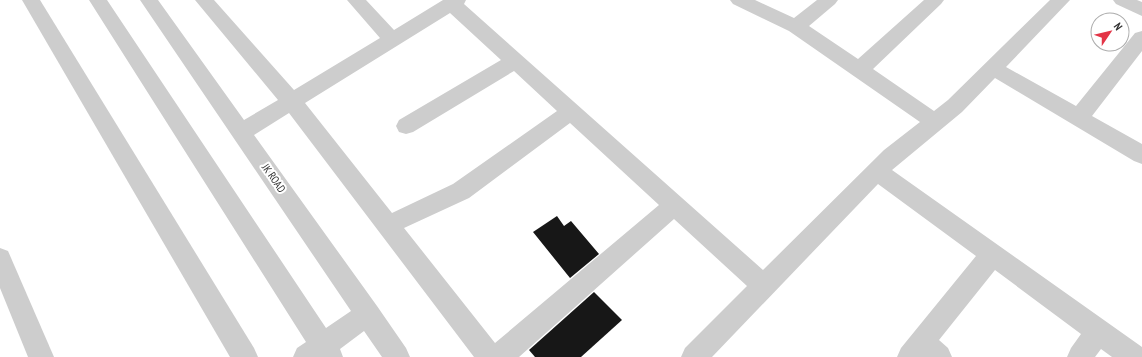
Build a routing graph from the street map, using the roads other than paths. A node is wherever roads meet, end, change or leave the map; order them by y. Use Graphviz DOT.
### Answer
graph roads {
  1 [pos="31,0"];
  2 [pos="98,0"];
  3 [pos="149,0"];
  4 [pos="204,0"];
  5 [pos="356,0"];
  6 [pos="739,0"];
  7 [pos="829,0"];
  8 [pos="935,0"];
  9 [pos="1122,0"];
  10 [pos="1058,1"];
  11 [pos="454,2"];
  12 [pos="1142,10"];
  13 [pos="796,26"];
  14 [pos="1142,38"];
  15 [pos="392,40"];
  16 [pos="515,60"];
  17 [pos="1134,61"];
  18 [pos="993,68"];
  19 [pos="859,70"];
  20 [pos="292,102"];
  21 [pos="571,112"];
  22 [pos="1078,118"];
  23 [pos="935,122"];
  24 [pos="406,126"];
  25 [pos="242,132"];
  26 [pos="1142,156"];
  27 [pos="877,171"];
  28 [pos="675,204"];
  29 [pos="388,225"];
  30 [pos="992,255"];
  31 [pos="0,259"];
  32 [pos="764,286"];
  33 [pos="368,314"];
  34 [pos="1098,331"];
  35 [pos="924,352"];
  36 [pos="319,353"];
  37 [pos="41,357"];
  38 [pos="246,357"];
  39 [pos="398,357"];
  40 [pos="490,357"];
  41 [pos="499,357"];
  42 [pos="694,357"];
  43 [pos="1080,357"];
  44 [pos="1134,357"];
  1 -- 38 [label="street"];
  2 -- 36 [label="street"];
  3 -- 25 [label="street, JK ROAD"];
  4 -- 20 [label="street"];
  5 -- 15 [label="street"];
  6 -- 13 [label="street"];
  7 -- 13 [label="street"];
  8 -- 19 [label="street"];
  9 -- 12 [label="street"];
  10 -- 18 [label="street"];
  11 -- 15 [label="street"];
  11 -- 16 [label="street"];
  13 -- 19 [label="street"];
  14 -- 17 [label="street"];
  15 -- 20 [label="street"];
  16 -- 21 [label="street"];
  16 -- 24 [label="street"];
  17 -- 22 [label="street"];
  18 -- 22 [label="street"];
  18 -- 23 [label="street"];
  19 -- 23 [label="street"];
  20 -- 25 [label="street"];
  20 -- 29 [label="street"];
  21 -- 28 [label="street"];
  21 -- 29 [label="street"];
  22 -- 26 [label="street"];
  23 -- 27 [label="street"];
  25 -- 33 [label="street, JK ROAD"];
  27 -- 30 [label="street"];
  27 -- 32 [label="street"];
  28 -- 32 [label="street"];
  28 -- 41 [label="street"];
  29 -- 40 [label="street"];
  30 -- 34 [label="street"];
  30 -- 35 [label="street"];
  31 -- 37 [label="street"];
  32 -- 42 [label="street"];
  33 -- 36 [label="street"];
  33 -- 39 [label="street, JK ROAD"];
  34 -- 43 [label="street"];
  34 -- 44 [label="street"];
}
